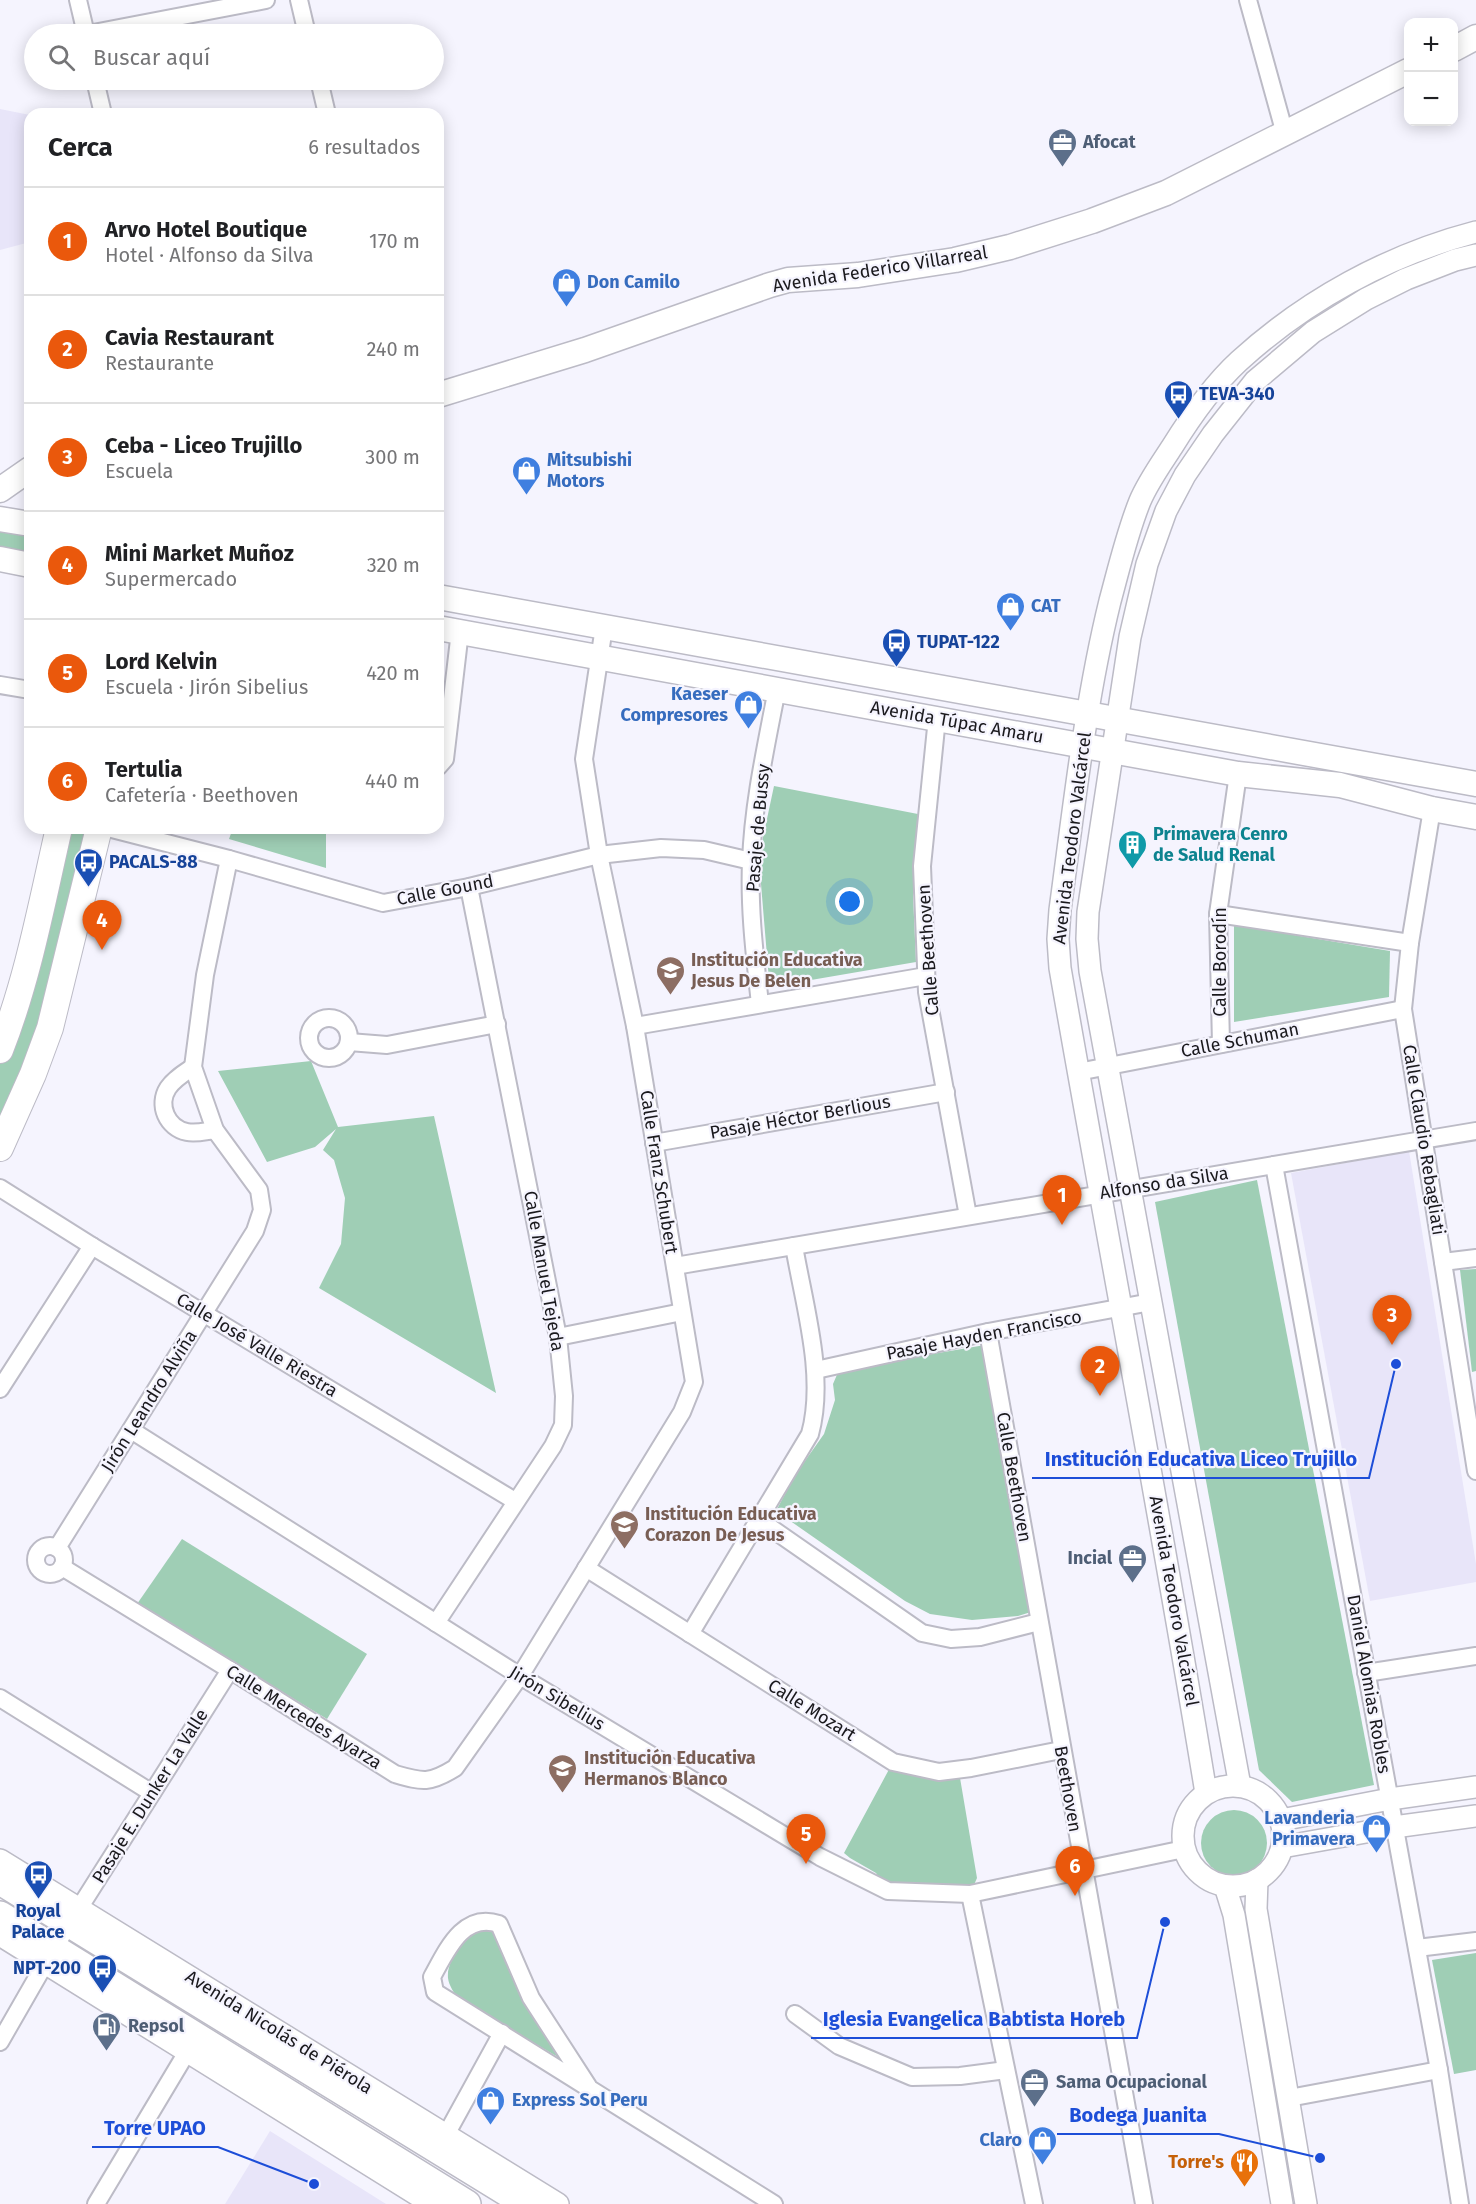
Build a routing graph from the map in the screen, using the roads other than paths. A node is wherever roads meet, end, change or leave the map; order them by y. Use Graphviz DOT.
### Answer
graph roads {
  1 [pos="78,0"];
  2 [pos="266,0"];
  3 [pos="299,0"];
  4 [pos="1248,0"];
  5 [pos="84,24"];
  6 [pos="140,24"];
  7 [pos="305,24"];
  8 [pos="1476,37"];
  9 [pos="1458,47"];
  10 [pos="1406,72"];
  11 [pos="97,90"];
  12 [pos="321,90"];
  13 [pos="102,108"];
  14 [pos="326,108"];
  15 [pos="1285,134"];
  16 [pos="1475,239"];
  17 [pos="1476,255"];
  18 [pos="1396,260"];
  19 [pos="1406,279"];
  20 [pos="1321,299"];
  21 [pos="1333,319"];
  22 [pos="1238,362"];
  23 [pos="1255,381"];
  24 [pos="444,392"];
  25 [pos="1192,416"];
  26 [pos="1213,434"];
  27 [pos="24,473"];
  28 [pos="0,490"];
  29 [pos="0,519"];
  30 [pos="24,523"];
  31 [pos="1122,556"];
  32 [pos="0,559"];
  33 [pos="24,564"];
  34 [pos="1147,564"];
  35 [pos="444,598"];
  36 [pos="604,627"];
  37 [pos="449,629"];
  38 [pos="598,656"];
  39 [pos="0,685"];
  40 [pos="24,689"];
  41 [pos="777,689"];
  42 [pos="1087,714"];
  43 [pos="937,718"];
  44 [pos="1118,719"];
  45 [pos="1082,745"];
  46 [pos="1112,750"];
  47 [pos="444,761"];
  48 [pos="1238,774"];
  49 [pos="1476,784"];
  50 [pos="1432,809"];
  51 [pos="1476,817"];
  52 [pos="58,834"];
  53 [pos="98,834"];
  54 [pos="131,834"];
  55 [pos="599,855"];
  56 [pos="229,860"];
  57 [pos="751,861"];
  58 [pos="469,887"];
  59 [pos="1218,914"];
  60 [pos="1410,944"];
  61 [pos="926,976"];
  62 [pos="760,1004"];
  63 [pos="1403,1009"];
  64 [pos="497,1024"];
  65 [pos="635,1026"];
  66 [pos="349,1042"];
  67 [pos="1221,1044"];
  68 [pos="0,1050"];
  69 [pos="193,1067"];
  70 [pos="1108,1067"];
  71 [pos="1078,1072"];
  72 [pos="945,1092"];
  73 [pos="215,1130"];
  74 [pos="1476,1131"];
  75 [pos="1424,1140"];
  76 [pos="654,1143"];
  77 [pos="0,1148"];
  78 [pos="1274,1165"];
  79 [pos="0,1188"];
  80 [pos="1131,1189"];
  81 [pos="1099,1194"];
  82 [pos="968,1216"];
  83 [pos="92,1246"];
  84 [pos="794,1246"];
  85 [pos="1476,1258"];
  86 [pos="1443,1262"];
  87 [pos="675,1266"];
  88 [pos="1151,1302"];
  89 [pos="1121,1308"];
  90 [pos="682,1312"];
  91 [pos="204,1314"];
  92 [pos="988,1332"];
  93 [pos="558,1338"];
  94 [pos="816,1370"];
  95 [pos="0,1389"];
  96 [pos="1470,1392"];
  97 [pos="131,1430"];
  98 [pos="1476,1471"];
  99 [pos="515,1501"];
  100 [pos="759,1520"];
  101 [pos="57,1548"];
  102 [pos="62,1567"];
  103 [pos="586,1568"];
  104 [pos="1208,1606"];
  105 [pos="1177,1613"];
  106 [pos="1039,1622"];
  107 [pos="436,1623"];
  108 [pos="690,1634"];
  109 [pos="1476,1656"];
  110 [pos="230,1670"];
  111 [pos="1366,1673"];
  112 [pos="520,1676"];
  113 [pos="0,1698"];
  114 [pos="1061,1750"];
  115 [pos="1240,1786"];
  116 [pos="1476,1787"];
  117 [pos="152,1793"];
  118 [pos="1206,1793"];
  119 [pos="1390,1799"];
  120 [pos="1476,1816"];
  121 [pos="1281,1820"];
  122 [pos="1395,1827"];
  123 [pos="1282,1847"];
  124 [pos="1184,1849"];
  125 [pos="0,1860"];
  126 [pos="1083,1870"];
  127 [pos="1257,1880"];
  128 [pos="0,1881"];
  129 [pos="1225,1886"];
  130 [pos="970,1893"];
  131 [pos="0,1915"];
  132 [pos="74,1916"];
  133 [pos="0,1935"];
  134 [pos="1476,1941"];
  135 [pos="1417,1948"];
  136 [pos="50,1956"];
  137 [pos="795,2014"];
  138 [pos="502,2033"];
  139 [pos="0,2042"];
  140 [pos="187,2052"];
  141 [pos="1006,2070"];
  142 [pos="1439,2070"];
  143 [pos="255,2083"];
  144 [pos="588,2086"];
  145 [pos="1289,2098"];
  146 [pos="442,2142"];
  147 [pos="96,2204"];
  148 [pos="432,2204"];
  149 [pos="467,2204"];
  150 [pos="526,2204"];
  151 [pos="558,2204"];
  152 [pos="774,2204"];
  153 [pos="1034,2204"];
  154 [pos="1144,2204"];
  155 [pos="1282,2204"];
  156 [pos="1306,2204"];
  157 [pos="1460,2204"];
  1 -- 5 [label="street"];
  2 -- 6 [label="street"];
  3 -- 7 [label="street"];
  4 -- 15 [label="street"];
  8 -- 9 [label="main road"];
  10 -- 15 [label="main road, Avenida Federico Villarreal"];
  11 -- 13 [label="street"];
  12 -- 14 [label="street"];
  15 -- 24 [label="main road, Avenida Federico Villarreal"];
  16 -- 18 [label="street, Avenida Teodoro Valcárcel"];
  17 -- 19 [label="street, Avenida Teodoro Valcárcel"];
  18 -- 19 [label="street"];
  18 -- 20 [label="street, Avenida Teodoro Valcárcel"];
  19 -- 21 [label="street, Avenida Teodoro Valcárcel"];
  20 -- 21 [label="street"];
  20 -- 22 [label="street, Avenida Teodoro Valcárcel"];
  21 -- 23 [label="street, Avenida Teodoro Valcárcel"];
  22 -- 23 [label="street"];
  22 -- 25 [label="street, Avenida Teodoro Valcárcel"];
  23 -- 26 [label="street, Avenida Teodoro Valcárcel"];
  25 -- 26 [label="street"];
  25 -- 31 [label="street, Avenida Teodoro Valcárcel"];
  26 -- 34 [label="street, Avenida Teodoro Valcárcel"];
  27 -- 28 [label="main road"];
  29 -- 30 [label="main road"];
  31 -- 34 [label="street"];
  31 -- 42 [label="street, Avenida Teodoro Valcárcel"];
  32 -- 33 [label="main road"];
  34 -- 44 [label="street, Avenida Teodoro Valcárcel"];
  35 -- 36 [label="main road, Avenida Túpac Amaru"];
  36 -- 38 [label="street, Calle Franz Schubert"];
  36 -- 42 [label="main road, Avenida Túpac Amaru"];
  37 -- 38 [label="main road, Avenida Túpac Amaru"];
  37 -- 47 [label="street"];
  38 -- 41 [label="main road, Avenida Túpac Amaru"];
  38 -- 55 [label="street, Calle Franz Schubert"];
  39 -- 40 [label="street"];
  41 -- 43 [label="main road, Avenida Túpac Amaru"];
  41 -- 57 [label="street, Pasaje de Bussy"];
  42 -- 44 [label="main road, Avenida Túpac Amaru"];
  42 -- 45 [label="street, Avenida Teodoro Valcárcel"];
  43 -- 45 [label="main road, Avenida Túpac Amaru"];
  43 -- 61 [label="street, Calle Beethoven"];
  44 -- 46 [label="street, Avenida Teodoro Valcárcel"];
  44 -- 49 [label="main road, Avenida Túpac Amaru"];
  45 -- 46 [label="main road, Avenida Túpac Amaru"];
  45 -- 71 [label="street, Avenida Teodoro Valcárcel"];
  46 -- 48 [label="main road, Avenida Túpac Amaru"];
  46 -- 70 [label="street, Avenida Teodoro Valcárcel"];
  48 -- 50 [label="main road, Avenida Túpac Amaru"];
  48 -- 59 [label="street, Calle Borodín"];
  50 -- 51 [label="main road, Avenida Túpac Amaru"];
  50 -- 60 [label="street, Calle Claudio Rebagliati"];
  52 -- 68 [label="main road"];
  53 -- 77 [label="main road"];
  54 -- 56 [label="street, Calle Gound"];
  55 -- 57 [label="street, Calle Gound"];
  55 -- 58 [label="street, Calle Gound"];
  55 -- 65 [label="street, Calle Franz Schubert"];
  56 -- 58 [label="street, Calle Gound"];
  56 -- 69 [label="street, Jirón Leandro Alviña"];
  57 -- 62 [label="street, Pasaje de Bussy"];
  58 -- 64 [label="street, Calle Manuel Tejeda"];
  59 -- 60 [label="street"];
  59 -- 67 [label="street, Calle Borodín"];
  60 -- 63 [label="street, Calle Claudio Rebagliati"];
  61 -- 62 [label="street"];
  61 -- 72 [label="street, Calle Beethoven"];
  62 -- 65 [label="street"];
  63 -- 67 [label="street, Calle Schuman"];
  63 -- 75 [label="street, Calle Claudio Rebagliati"];
  64 -- 66 [label="street"];
  64 -- 93 [label="street, Calle Manuel Tejeda"];
  65 -- 76 [label="street, Calle Franz Schubert"];
  67 -- 70 [label="street, Calle Schuman"];
  69 -- 73 [label="street, Jirón Leandro Alviña"];
  69 -- 73 [label="street"];
  70 -- 71 [label="street, Calle Schuman"];
  70 -- 80 [label="street, Avenida Teodoro Valcárcel"];
  71 -- 81 [label="street, Avenida Teodoro Valcárcel"];
  72 -- 76 [label="street, Pasaje Héctor Berlious"];
  72 -- 82 [label="street, Calle Beethoven"];
  73 -- 91 [label="street, Jirón Leandro Alviña"];
  74 -- 75 [label="street, Alfonso da Silva"];
  75 -- 78 [label="street, Alfonso da Silva"];
  75 -- 86 [label="street, Calle Claudio Rebagliati"];
  76 -- 87 [label="street, Calle Franz Schubert"];
  78 -- 80 [label="street, Alfonso da Silva"];
  78 -- 111 [label="street, Daniel Alomias Robles"];
  79 -- 83 [label="street, Calle José Valle Riestra"];
  80 -- 81 [label="street, Alfonso da Silva"];
  80 -- 88 [label="street, Avenida Teodoro Valcárcel"];
  81 -- 82 [label="street, Alfonso da Silva"];
  81 -- 89 [label="street, Avenida Teodoro Valcárcel"];
  82 -- 84 [label="street, Alfonso da Silva"];
  83 -- 91 [label="street, Calle José Valle Riestra"];
  83 -- 95 [label="street"];
  84 -- 87 [label="street, Alfonso da Silva"];
  84 -- 94 [label="street"];
  85 -- 86 [label="street"];
  86 -- 96 [label="street, Calle Claudio Rebagliati"];
  87 -- 90 [label="street, Calle Franz Schubert"];
  88 -- 89 [label="street, Pasaje Hayden Francisco"];
  88 -- 104 [label="street, Avenida Teodoro Valcárcel"];
  89 -- 92 [label="street, Pasaje Hayden Francisco"];
  89 -- 105 [label="street, Avenida Teodoro Valcárcel"];
  90 -- 93 [label="street"];
  90 -- 103 [label="street, Calle Franz Schubert"];
  91 -- 97 [label="street, Jirón Leandro Alviña"];
  91 -- 99 [label="street, Calle José Valle Riestra"];
  92 -- 94 [label="street, Pasaje Hayden Francisco"];
  92 -- 106 [label="street, Calle Beethoven"];
  93 -- 99 [label="street, Calle Manuel Tejeda"];
  94 -- 100 [label="street"];
  96 -- 98 [label="street, Calle Claudio Rebagliati"];
  97 -- 101 [label="street, Jirón Leandro Alviña"];
  97 -- 107 [label="street, Jirón Sibelius"];
  99 -- 107 [label="street, Calle Manuel Tejeda"];
  100 -- 106 [label="street"];
  100 -- 108 [label="street"];
  101 -- 102 [label="street"];
  101 -- 102 [label="street"];
  102 -- 110 [label="street, Calle Mercedes Ayarza"];
  103 -- 108 [label="street, Calle Mozart"];
  103 -- 112 [label="street, Calle Franz Schubert"];
  104 -- 105 [label="street"];
  104 -- 115 [label="street, Avenida Teodoro Valcárcel"];
  105 -- 118 [label="street, Avenida Teodoro Valcárcel"];
  106 -- 114 [label="street, Beethoven"];
  107 -- 112 [label="street, Jirón Sibelius"];
  108 -- 114 [label="street, Calle Mozart"];
  109 -- 111 [label="street"];
  110 -- 112 [label="street, Calle Mercedes Ayarza"];
  110 -- 117 [label="street, Pasaje E. Dunker La Valle"];
  111 -- 119 [label="street, Daniel Alomias Robles"];
  112 -- 130 [label="street, Jirón Sibelius"];
  113 -- 117 [label="street"];
  114 -- 126 [label="street, Beethoven"];
  115 -- 118 [label="street"];
  115 -- 121 [label="street"];
  116 -- 119 [label="street"];
  117 -- 132 [label="street, Pasaje E. Dunker La Valle"];
  118 -- 124 [label="street"];
  119 -- 121 [label="street"];
  119 -- 122 [label="street, Daniel Alomias Robles"];
  120 -- 122 [label="street"];
  121 -- 123 [label="street"];
  122 -- 123 [label="street"];
  122 -- 135 [label="street, Daniel Alomias Robles"];
  123 -- 127 [label="street"];
  124 -- 126 [label="street, Jirón Sibelius"];
  124 -- 129 [label="street"];
  125 -- 132 [label="street, Avenida Nicolás de Piérola"];
  126 -- 130 [label="street, Jirón Sibelius"];
  126 -- 154 [label="street, Beethoven"];
  127 -- 129 [label="street"];
  127 -- 145 [label="street"];
  128 -- 132 [label="highway, Avenida Nicolás de Piérola"];
  129 -- 155 [label="street"];
  130 -- 141 [label="street"];
  131 -- 136 [label="highway"];
  132 -- 136 [label="street, Pasaje E. Dunker La Valle"];
  132 -- 146 [label="highway, Avenida Nicolás de Piérola"];
  133 -- 136 [label="street"];
  134 -- 135 [label="street"];
  135 -- 142 [label="street, Daniel Alomias Robles"];
  136 -- 139 [label="street, Pasaje E. Dunker La Valle"];
  136 -- 140 [label="street"];
  136 -- 143 [label="highway"];
  137 -- 141 [label="street"];
  138 -- 144 [label="street"];
  138 -- 144 [label="street"];
  138 -- 146 [label="street"];
  140 -- 143 [label="street"];
  140 -- 147 [label="street"];
  141 -- 153 [label="street"];
  142 -- 145 [label="street"];
  142 -- 157 [label="street, Daniel Alomias Robles"];
  143 -- 148 [label="street"];
  143 -- 149 [label="highway"];
  144 -- 152 [label="street"];
  145 -- 156 [label="street"];
  146 -- 150 [label="highway, Avenida Nicolás de Piérola"];
  146 -- 151 [label="street, Avenida Nicolás de Piérola"];
}
